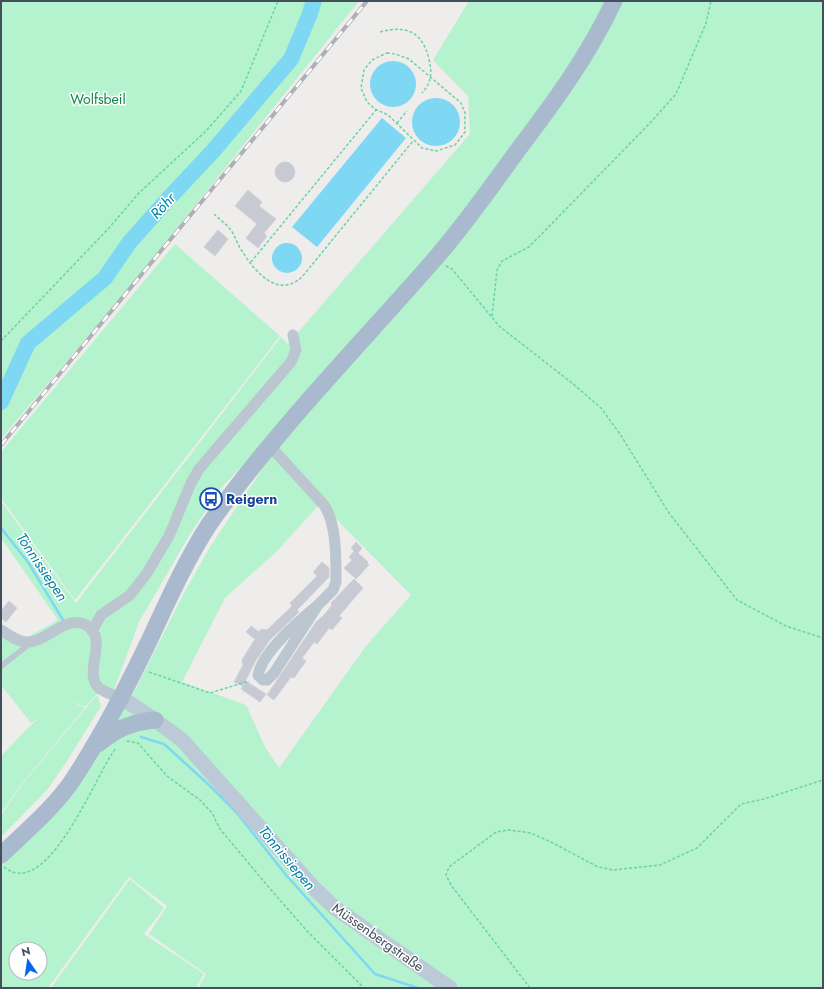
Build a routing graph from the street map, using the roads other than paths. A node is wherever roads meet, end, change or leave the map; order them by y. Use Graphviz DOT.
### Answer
graph roads {
  1 [pos="614,1"];
  2 [pos="292,335"];
  3 [pos="270,446"];
  4 [pos="1,630"];
  5 [pos="92,631"];
  6 [pos="33,641"];
  7 [pos="1,666"];
  8 [pos="259,678"];
  9 [pos="122,698"];
  10 [pos="155,720"];
  11 [pos="94,747"];
  12 [pos="1,855"];
  13 [pos="450,988"];
  1 -- 3 [label="main road"];
  2 -- 5 [label="street"];
  3 -- 8 [label="street"];
  3 -- 9 [label="main road"];
  4 -- 6 [label="street"];
  5 -- 6 [label="street"];
  5 -- 9 [label="street"];
  6 -- 7 [label="lane"];
  9 -- 10 [label="main road, Müssenbergstraße"];
  9 -- 11 [label="main road"];
  10 -- 11 [label="main road"];
  10 -- 13 [label="main road, Müssenbergstraße"];
  11 -- 12 [label="main road"];
}
